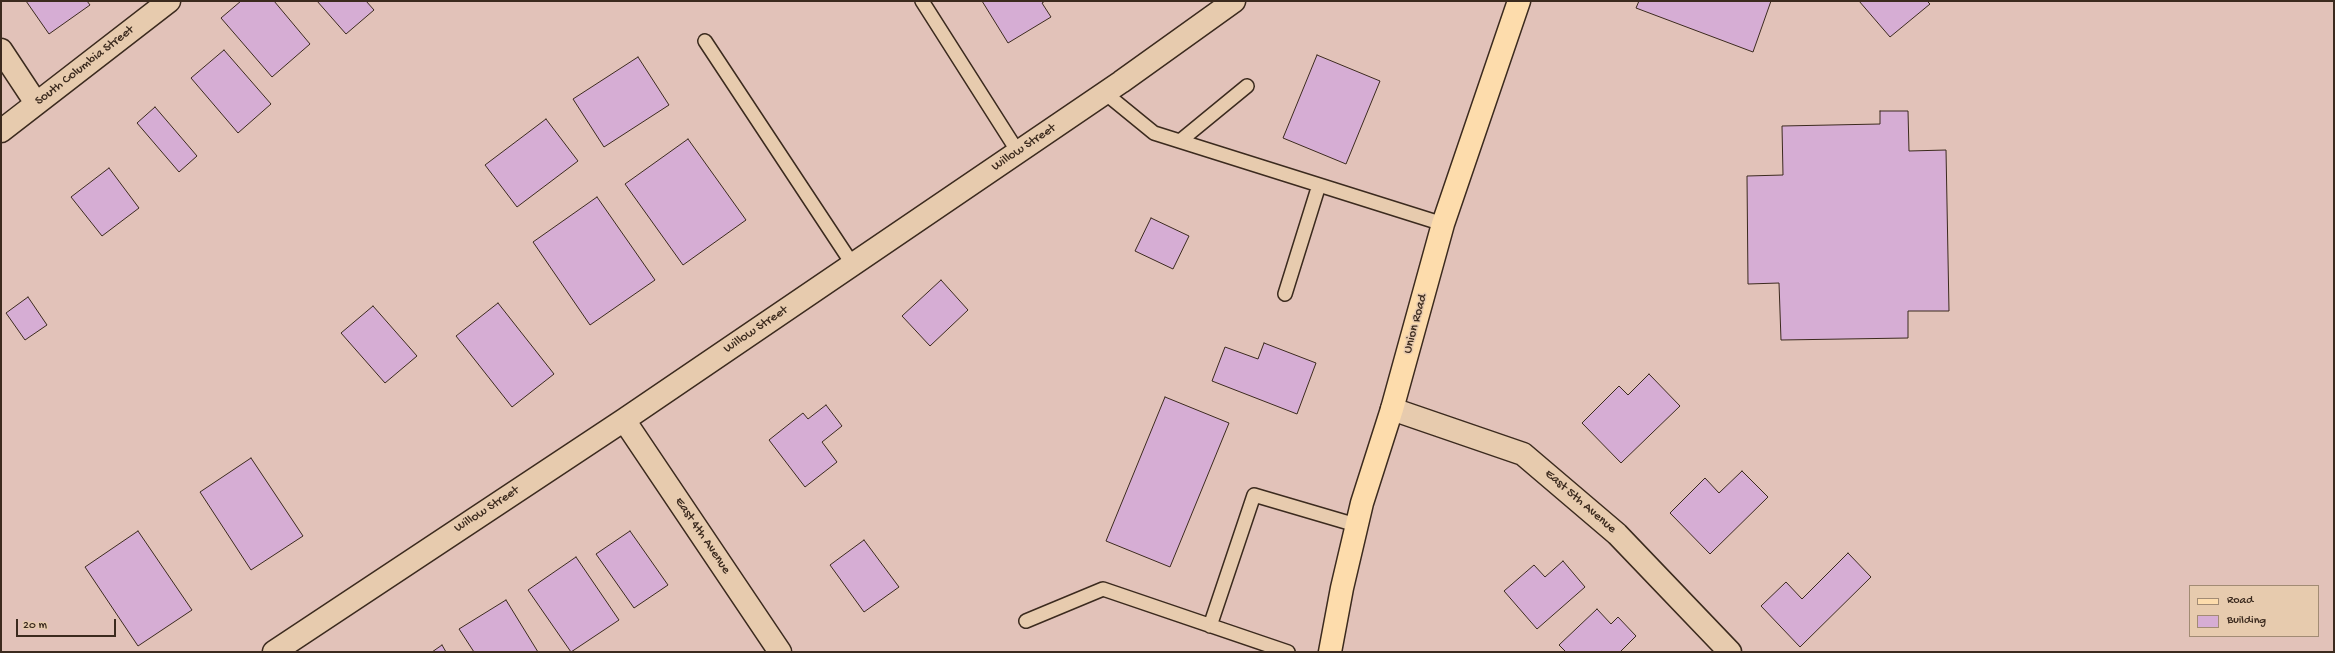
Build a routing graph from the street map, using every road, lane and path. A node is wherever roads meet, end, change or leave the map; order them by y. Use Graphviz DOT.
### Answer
graph roads {
  1 [pos="168,1"];
  2 [pos="922,1"];
  3 [pos="1519,1"];
  4 [pos="1224,4"];
  5 [pos="705,41"];
  6 [pos="1,50"];
  7 [pos="1247,86"];
  8 [pos="1105,93"];
  9 [pos="36,103"];
  10 [pos="1,131"];
  11 [pos="1180,141"];
  12 [pos="1018,152"];
  13 [pos="1319,184"];
  14 [pos="1444,224"];
  15 [pos="853,265"];
  16 [pos="1285,294"];
  17 [pos="1392,409"];
  18 [pos="624,420"];
  19 [pos="1356,525"];
  20 [pos="1026,621"];
  21 [pos="1210,626"];
  22 [pos="274,652"];
  23 [pos="780,652"];
  24 [pos="1288,652"];
  25 [pos="1330,652"];
  26 [pos="1730,652"];
  1 -- 9 [label="street, South Columbia Street"];
  2 -- 12 [label="lane"];
  3 -- 14 [label="main road, Union Road"];
  4 -- 8 [label="street, Willow Street"];
  5 -- 15 [label="lane"];
  6 -- 9 [label="street"];
  7 -- 11 [label="lane"];
  8 -- 11 [label="lane"];
  8 -- 12 [label="street, Willow Street"];
  9 -- 10 [label="street, South Columbia Street"];
  11 -- 13 [label="lane"];
  12 -- 15 [label="street, Willow Street"];
  13 -- 14 [label="lane"];
  13 -- 16 [label="lane"];
  14 -- 17 [label="main road, Union Road"];
  15 -- 18 [label="street, Willow Street"];
  17 -- 19 [label="main road, Union Road"];
  17 -- 26 [label="street, East 5th Avenue"];
  18 -- 22 [label="street, Willow Street"];
  18 -- 23 [label="street, East 4th Avenue"];
  19 -- 21 [label="lane"];
  19 -- 25 [label="main road, Union Road"];
  20 -- 21 [label="lane"];
  21 -- 24 [label="lane"];
}
